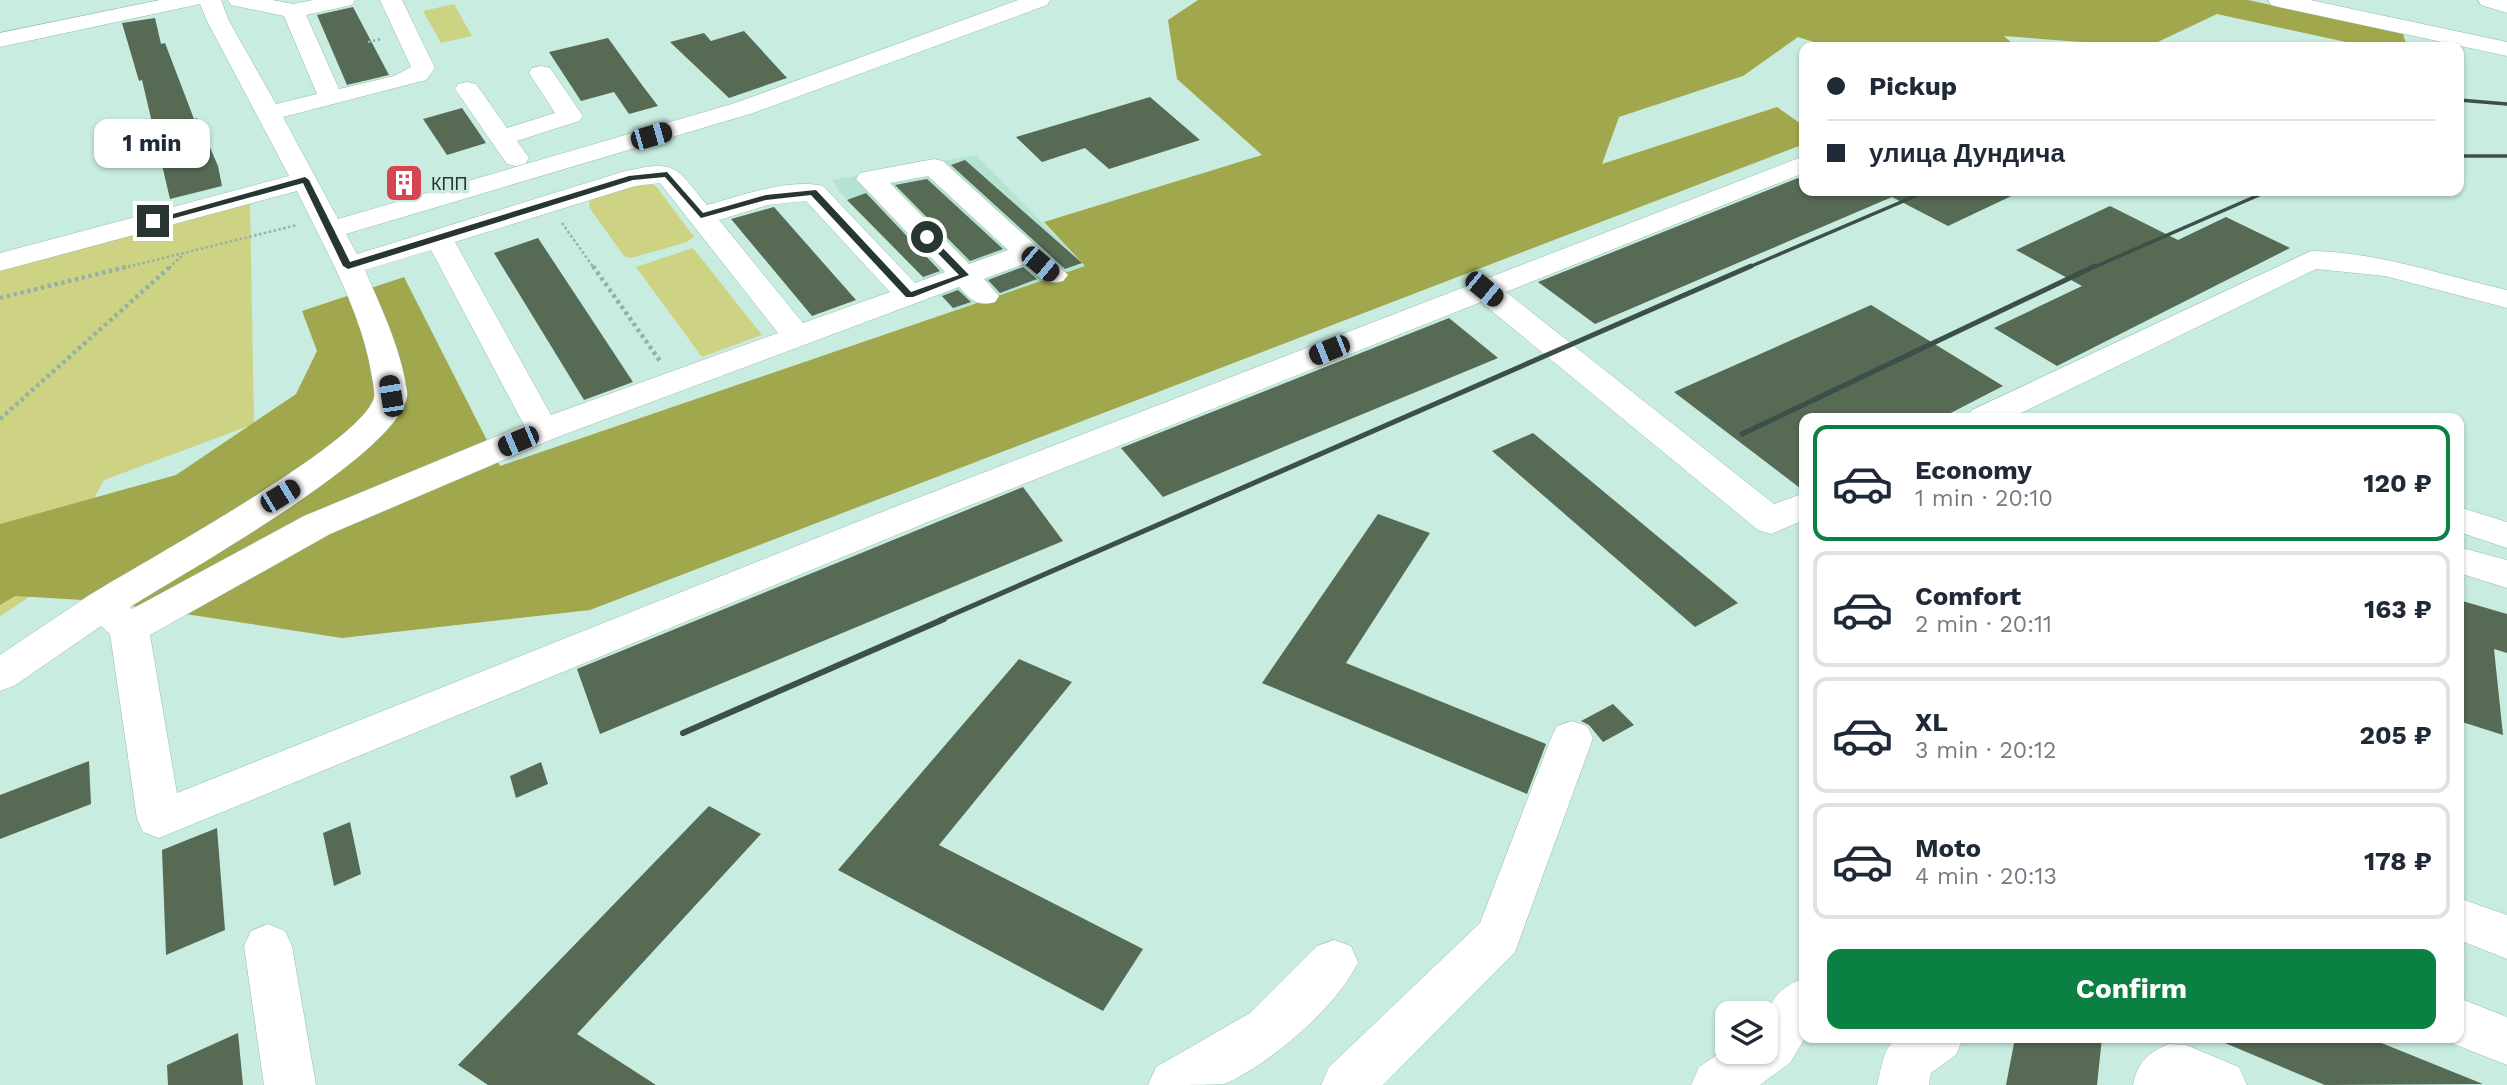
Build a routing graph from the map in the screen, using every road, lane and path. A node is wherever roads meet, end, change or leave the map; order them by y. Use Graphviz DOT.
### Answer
graph roads {
  1 [pos="192,0"];
  2 [pos="210,0"];
  3 [pos="239,0"];
  4 [pos="344,0"];
  5 [pos="391,0"];
  6 [pos="1039,0"];
  7 [pos="2279,0"];
  8 [pos="2489,0"];
  9 [pos="2317,4"];
  10 [pos="2507,6"];
  11 [pos="293,11"];
  12 [pos="0,40"];
  13 [pos="2507,49"];
  14 [pos="541,73"];
  15 [pos="467,89"];
  16 [pos="331,98"];
  17 [pos="270,113"];
  18 [pos="502,138"];
  19 [pos="1799,166"];
  20 [pos="527,172"];
  21 [pos="305,180"];
  22 [pos="524,212"];
  23 [pos="701,216"];
  24 [pos="328,224"];
  25 [pos="439,238"];
  26 [pos="185,253"];
  27 [pos="1027,253"];
  28 [pos="0,262"];
  29 [pos="348,266"];
  30 [pos="1053,275"];
  31 [pos="974,286"];
  32 [pos="1484,289"];
  33 [pos="0,298"];
  34 [pos="923,299"];
  35 [pos="2507,299"];
  36 [pos="798,337"];
  37 [pos="675,382"];
  38 [pos="1994,413"];
  39 [pos="0,419"];
  40 [pos="543,430"];
  41 [pos="1799,507"];
  42 [pos="2464,521"];
  43 [pos="2507,535"];
  44 [pos="2464,561"];
  45 [pos="2507,574"];
  46 [pos="116,617"];
  47 [pos="0,675"];
  48 [pos="1572,738"];
  49 [pos="268,946"];
  50 [pos="1334,962"];
  51 [pos="1799,1005"];
  52 [pos="2464,1024"];
  53 [pos="1778,1037"];
  54 [pos="2507,1041"];
  55 [pos="1931,1043"];
  56 [pos="1747,1064"];
  57 [pos="290,1085"];
  58 [pos="1174,1085"];
  59 [pos="1347,1085"];
  60 [pos="1717,1085"];
  61 [pos="1903,1085"];
  62 [pos="2160,1085"];
  63 [pos="2221,1085"];
  1 -- 12 [label="street"];
  2 -- 17 [label="street"];
  3 -- 11 [label="street"];
  4 -- 11 [label="street"];
  5 -- 16 [label="street"];
  6 -- 20 [label="street"];
  7 -- 9 [label="street"];
  8 -- 10 [label="street"];
  9 -- 13 [label="street"];
  11 -- 16 [label="street"];
  14 -- 18 [label="street"];
  15 -- 18 [label="street"];
  16 -- 17 [label="street"];
  17 -- 21 [label="street"];
  18 -- 20 [label="street"];
  19 -- 32 [label="street"];
  20 -- 24 [label="street"];
  21 -- 24 [label="street"];
  21 -- 28 [label="street"];
  22 -- 23 [label="street"];
  22 -- 25 [label="street"];
  22 -- 37 [label="path"];
  23 -- 34 [label="street"];
  23 -- 36 [label="street"];
  24 -- 26 [label="path"];
  24 -- 29 [label="street"];
  25 -- 29 [label="street"];
  25 -- 40 [label="street"];
  26 -- 33 [label="path"];
  26 -- 39 [label="path"];
  27 -- 30 [label="street"];
  27 -- 31 [label="street"];
  27 -- 31 [label="street"];
  29 -- 46 [label="street"];
  31 -- 34 [label="street"];
  32 -- 41 [label="street"];
  32 -- 46 [label="street"];
  34 -- 36 [label="street"];
  35 -- 38 [label="street"];
  36 -- 37 [label="street"];
  37 -- 40 [label="street"];
  40 -- 46 [label="street"];
  42 -- 43 [label="street"];
  44 -- 45 [label="street"];
  46 -- 47 [label="street"];
  48 -- 59 [label="street"];
  49 -- 57 [label="street"];
  50 -- 58 [label="street"];
  51 -- 53 [label="street"];
  52 -- 54 [label="street"];
  55 -- 61 [label="street"];
  56 -- 60 [label="street"];
  62 -- 63 [label="street"];
}
